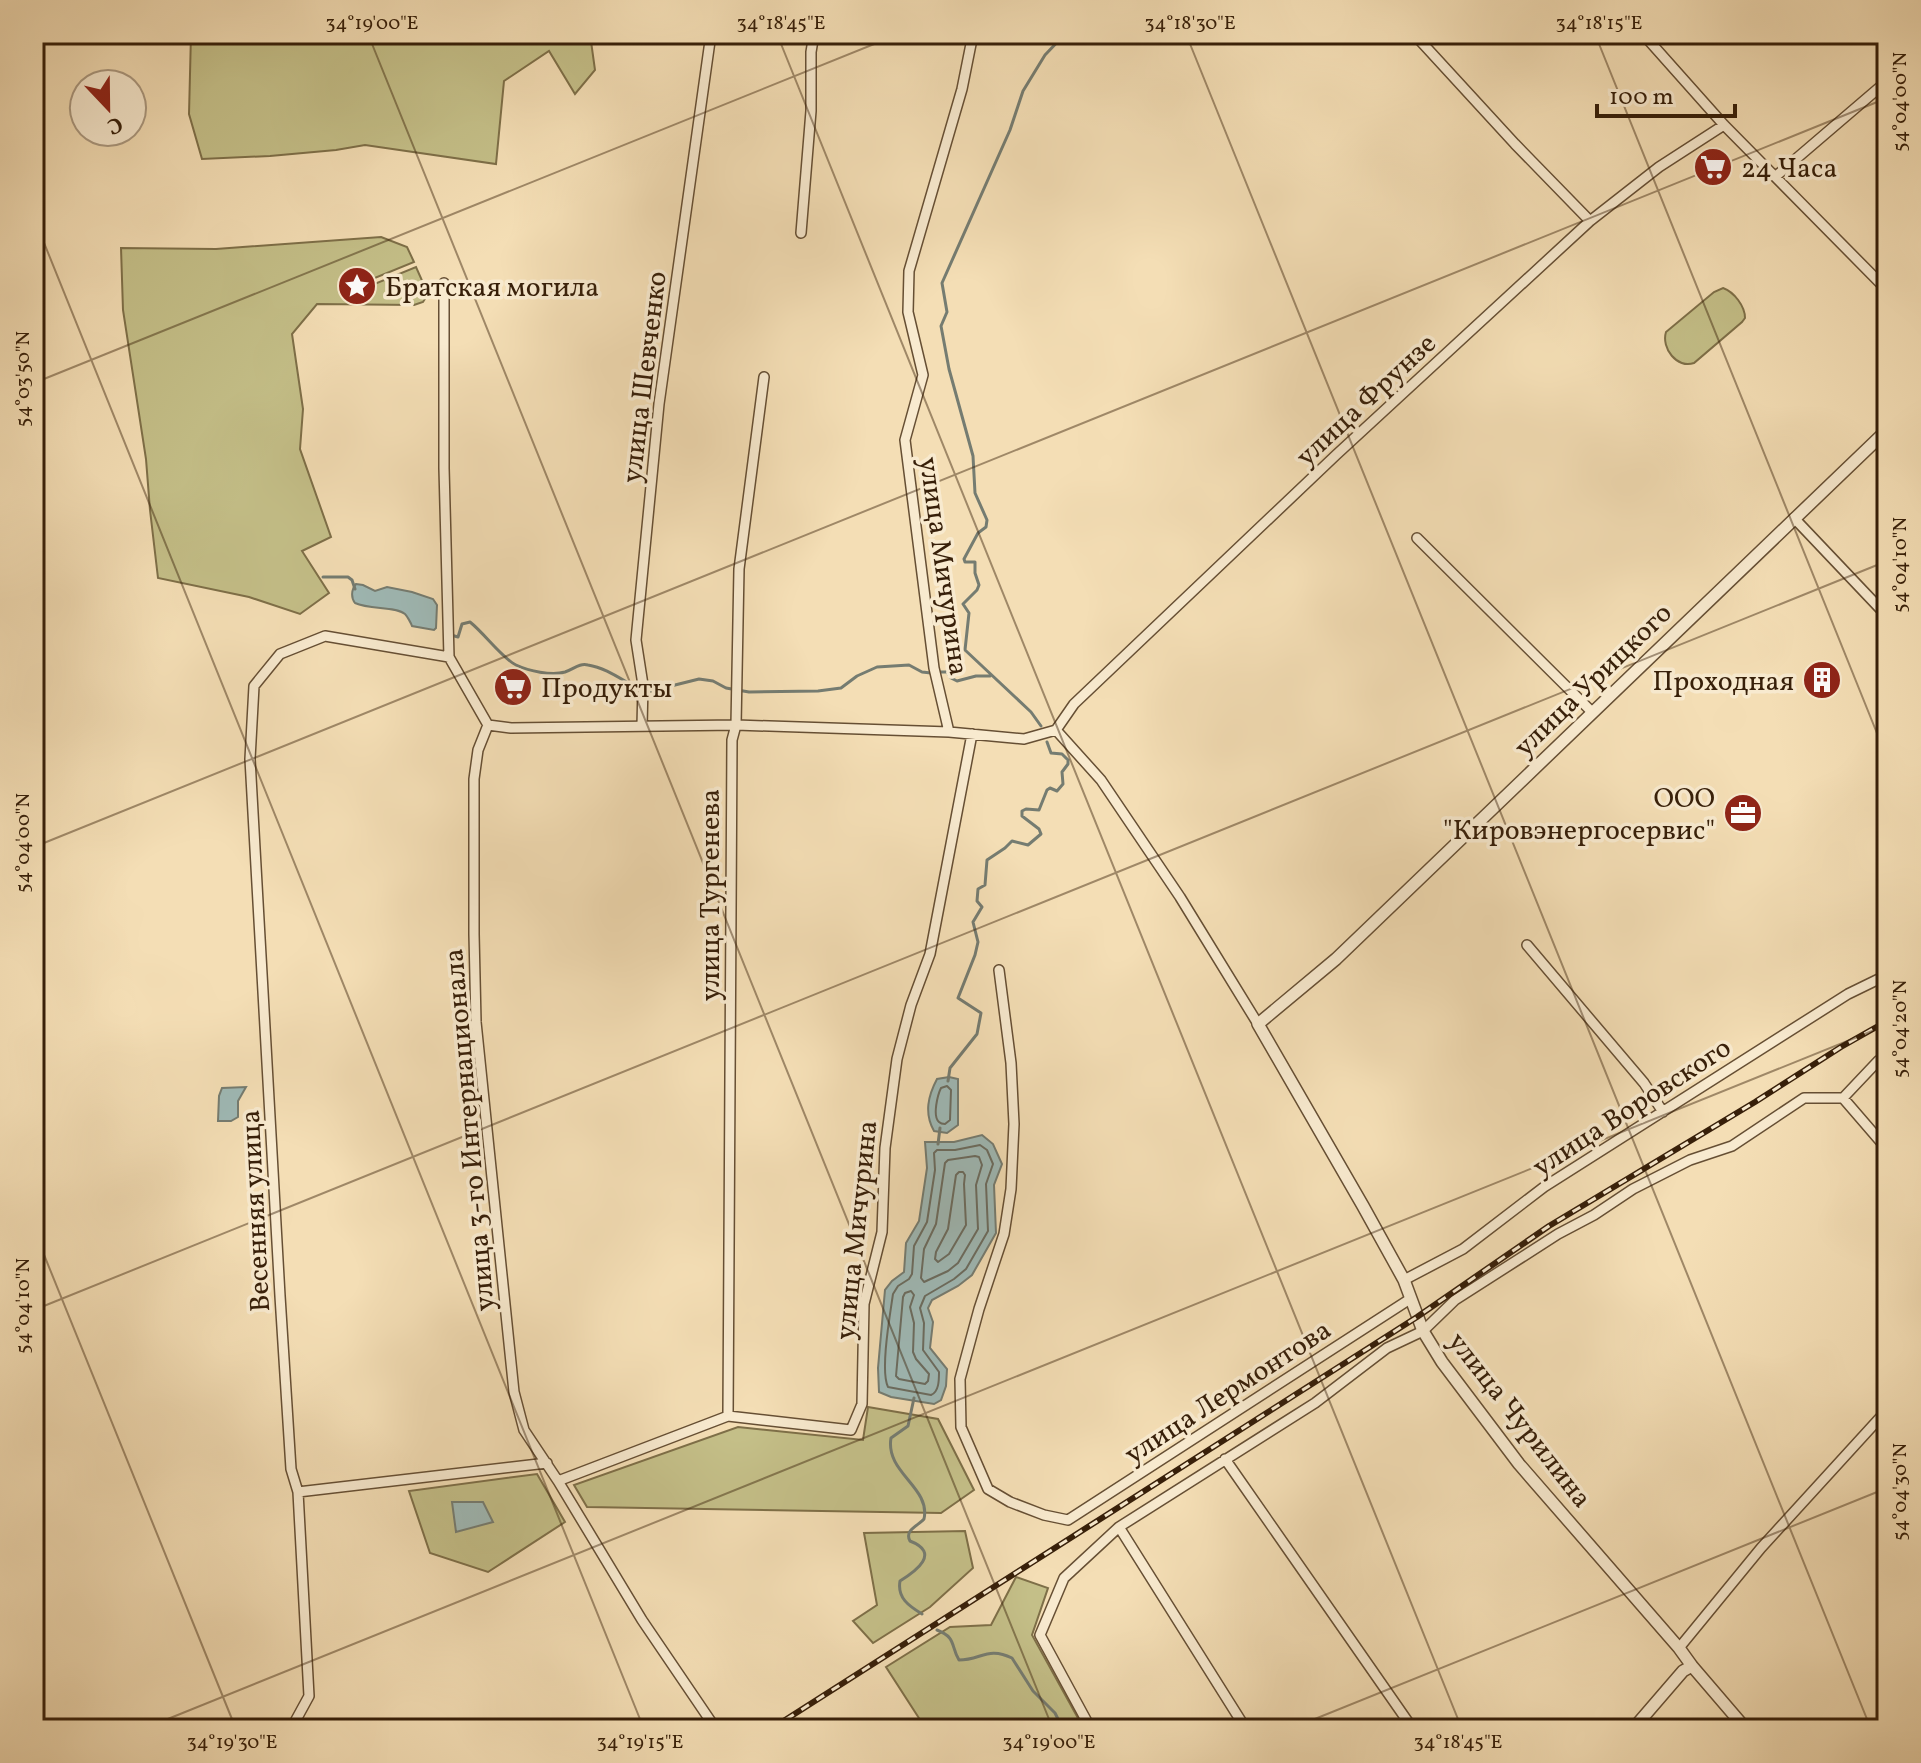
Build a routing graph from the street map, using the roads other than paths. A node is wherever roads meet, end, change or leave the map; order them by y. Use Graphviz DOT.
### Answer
graph roads {
  1 [pos="711,34"];
  2 [pos="814,34"];
  3 [pos="973,34"];
  4 [pos="1414,34"];
  5 [pos="1643,34"];
  6 [pos="1887,81"];
  7 [pos="1724,125"];
  8 [pos="1776,176"];
  9 [pos="1590,221"];
  10 [pos="801,233"];
  11 [pos="444,283"];
  12 [pos="1887,290"];
  13 [pos="764,377"];
  14 [pos="1887,430"];
  15 [pos="1794,518"];
  16 [pos="1417,538"];
  17 [pos="1887,616"];
  18 [pos="449,657"];
  19 [pos="1592,712"];
  20 [pos="488,725"];
  21 [pos="736,725"];
  22 [pos="642,726"];
  23 [pos="1056,730"];
  24 [pos="949,732"];
  25 [pos="972,734"];
  26 [pos="1527,945"];
  27 [pos="999,970"];
  28 [pos="1887,975"];
  29 [pos="1258,1024"];
  30 [pos="1887,1055"];
  31 [pos="1843,1098"];
  32 [pos="1663,1112"];
  33 [pos="1887,1149"];
  34 [pos="1404,1280"];
  35 [pos="1410,1299"];
  36 [pos="1423,1331"];
  37 [pos="1887,1410"];
  38 [pos="728,1416"];
  39 [pos="1225,1459"];
  40 [pos="547,1463"];
  41 [pos="558,1481"];
  42 [pos="298,1492"];
  43 [pos="1119,1527"];
  44 [pos="1679,1648"];
  45 [pos="1692,1666"];
  46 [pos="291,1729"];
  47 [pos="716,1729"];
  48 [pos="1091,1729"];
  49 [pos="1246,1729"];
  50 [pos="1413,1729"];
  51 [pos="1633,1729"];
  52 [pos="1746,1729"];
  1 -- 22 [label="street, улица Шевченко"];
  2 -- 10 [label="street"];
  3 -- 24 [label="street, улица Мичурина"];
  4 -- 9 [label="street"];
  5 -- 7 [label="street"];
  6 -- 8 [label="street"];
  7 -- 8 [label="street"];
  7 -- 9 [label="street, улица Фрунзе"];
  8 -- 12 [label="street"];
  9 -- 23 [label="street, улица Фрунзе"];
  11 -- 18 [label="street"];
  13 -- 21 [label="street, улица Тургенева"];
  14 -- 15 [label="street, улица Урицкого"];
  15 -- 17 [label="street"];
  15 -- 19 [label="street, улица Урицкого"];
  16 -- 19 [label="street"];
  18 -- 20 [label="street"];
  18 -- 42 [label="street, Весенняя улица"];
  19 -- 29 [label="street, улица Урицкого"];
  20 -- 22 [label="street"];
  20 -- 40 [label="street, улица 3-го Интернационала"];
  21 -- 22 [label="street"];
  21 -- 24 [label="street"];
  21 -- 38 [label="street, улица Тургенева"];
  23 -- 25 [label="street"];
  23 -- 29 [label="street"];
  24 -- 25 [label="street"];
  25 -- 38 [label="street, улица Мичурина"];
  26 -- 32 [label="street"];
  27 -- 35 [label="street, улица Лермонтова"];
  28 -- 32 [label="street, улица Воровского"];
  29 -- 34 [label="street, улица Чурилина"];
  30 -- 31 [label="street"];
  31 -- 33 [label="street"];
  31 -- 36 [label="street"];
  32 -- 34 [label="street, улица Воровского"];
  34 -- 35 [label="street, улица Чурилина"];
  35 -- 36 [label="street, улица Чурилина"];
  36 -- 39 [label="street"];
  36 -- 44 [label="street, улица Чурилина"];
  37 -- 44 [label="street"];
  38 -- 41 [label="street"];
  39 -- 43 [label="street"];
  39 -- 50 [label="street"];
  40 -- 41 [label="street, улица 3-го Интернационала"];
  40 -- 42 [label="street"];
  41 -- 47 [label="street, улица 3-го Интернационала"];
  42 -- 46 [label="street, Весенняя улица"];
  43 -- 48 [label="street"];
  43 -- 49 [label="street"];
  44 -- 45 [label="street, улица Чурилина"];
  45 -- 51 [label="street"];
  45 -- 52 [label="street, улица Чурилина"];
}
